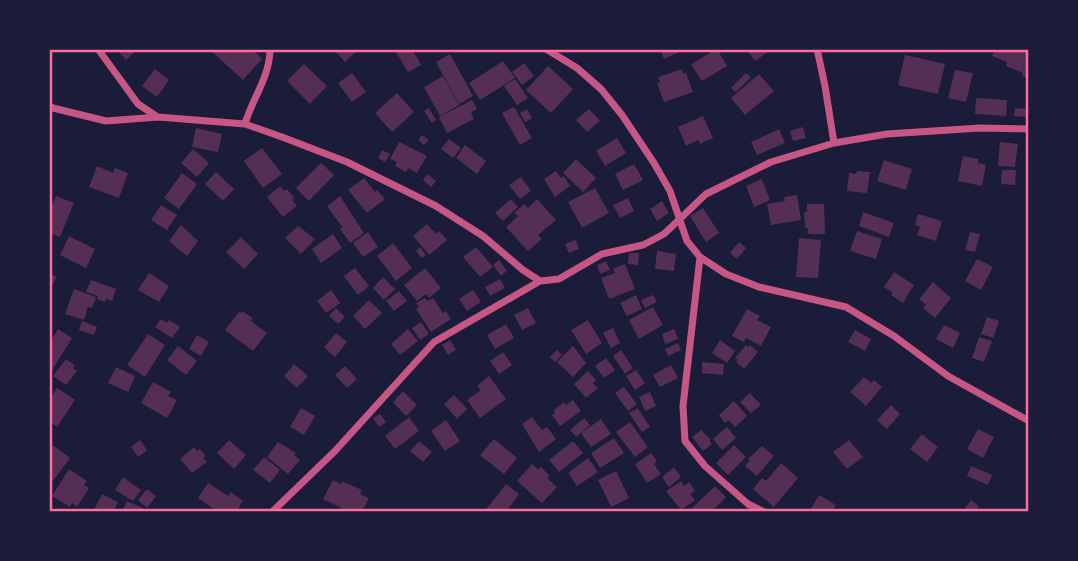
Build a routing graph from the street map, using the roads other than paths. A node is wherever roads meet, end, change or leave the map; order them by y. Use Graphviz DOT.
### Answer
graph roads {
  1 [pos="98,49"];
  2 [pos="263,49"];
  3 [pos="270,49"];
  4 [pos="546,49"];
  5 [pos="817,49"];
  6 [pos="270,58"];
  7 [pos="49,107"];
  8 [pos="158,117"];
  9 [pos="244,124"];
  10 [pos="1029,129"];
  11 [pos="834,143"];
  12 [pos="679,218"];
  13 [pos="701,257"];
  14 [pos="540,281"];
  15 [pos="1029,421"];
  16 [pos="272,512"];
  17 [pos="764,512"];
  1 -- 8 [label="street"];
  2 -- 6 [label="street"];
  3 -- 6 [label="street"];
  4 -- 12 [label="street"];
  5 -- 11 [label="street"];
  6 -- 9 [label="street"];
  7 -- 8 [label="street"];
  8 -- 9 [label="street"];
  9 -- 14 [label="street"];
  10 -- 11 [label="street"];
  11 -- 12 [label="street"];
  12 -- 13 [label="street"];
  12 -- 14 [label="street"];
  13 -- 15 [label="street"];
  13 -- 17 [label="street"];
  14 -- 16 [label="street"];
}
